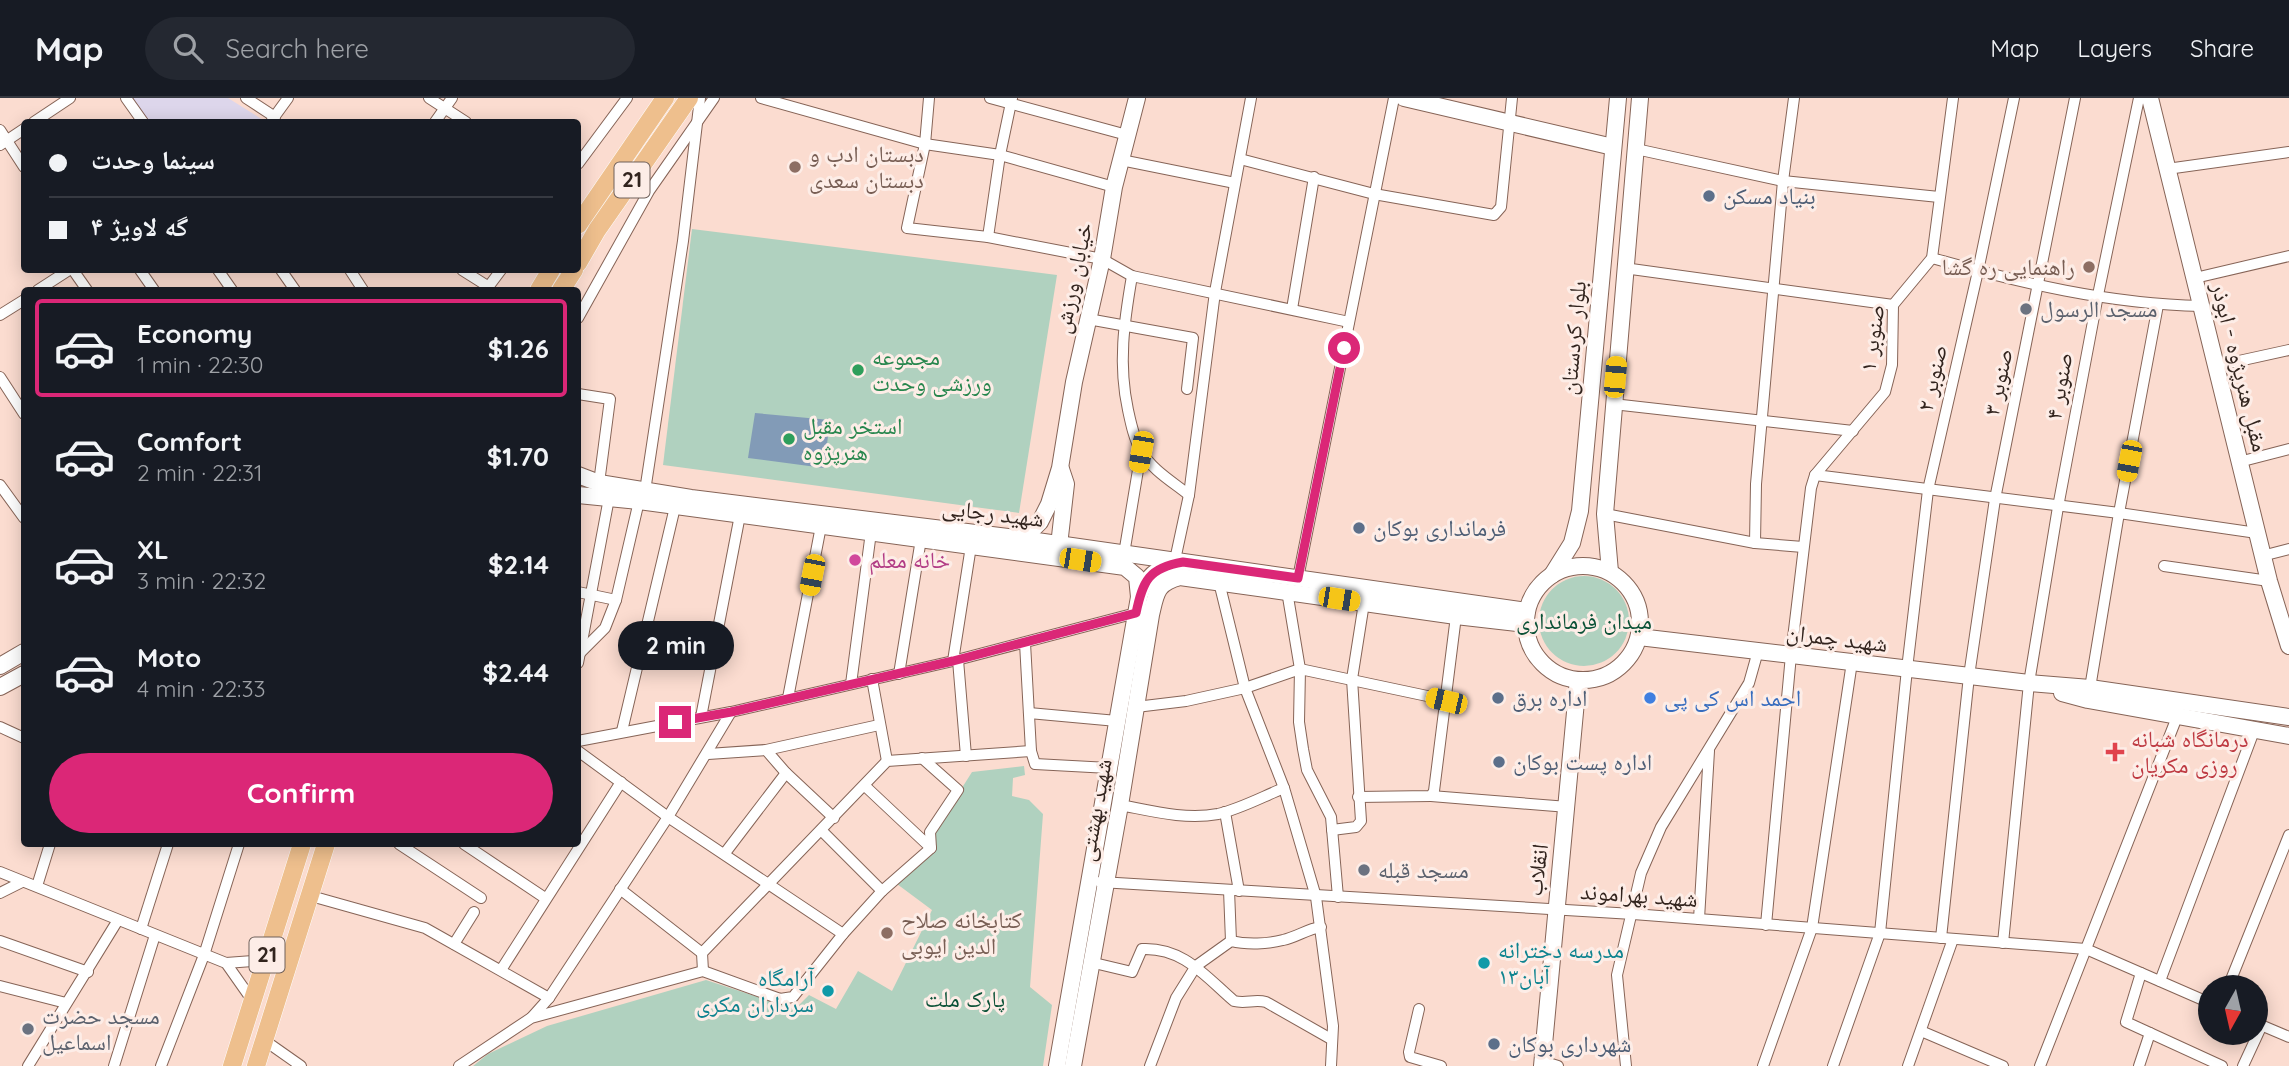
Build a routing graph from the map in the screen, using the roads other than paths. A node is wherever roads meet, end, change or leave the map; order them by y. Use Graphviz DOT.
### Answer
graph roads {
  1 [pos="70,98"];
  2 [pos="126,98"];
  3 [pos="246,98"];
  4 [pos="288,98"];
  5 [pos="429,98"];
  6 [pos="452,98"];
  7 [pos="627,98"];
  8 [pos="665,98"];
  9 [pos="689,98"];
  10 [pos="700,98"];
  11 [pos="714,98"];
  12 [pos="761,98"];
  13 [pos="929,98"];
  14 [pos="990,98"];
  15 [pos="1136,98"];
  16 [pos="1251,98"];
  17 [pos="1394,98"];
  18 [pos="1404,98"];
  19 [pos="1512,98"];
  20 [pos="1618,98"];
  21 [pos="1640,98"];
  22 [pos="1794,98"];
  23 [pos="1953,98"];
  24 [pos="2014,98"];
  25 [pos="2075,98"];
  26 [pos="2139,98"];
  27 [pos="2150,98"];
  28 [pos="1012,101"];
  29 [pos="445,108"];
  30 [pos="38,119"];
  31 [pos="141,119"];
  32 [pos="272,119"];
  33 [pos="274,119"];
  34 [pos="437,119"];
  35 [pos="462,119"];
  36 [pos="1508,122"];
  37 [pos="696,124"];
  38 [pos="0,130"];
  39 [pos="21,131"];
  40 [pos="1127,135"];
  41 [pos="3,143"];
  42 [pos="925,144"];
  43 [pos="1613,146"];
  44 [pos="1636,149"];
  45 [pos="2289,152"];
  46 [pos="1000,155"];
  47 [pos="1240,159"];
  48 [pos="581,160"];
  49 [pos="1121,160"];
  50 [pos="21,164"];
  51 [pos="2167,169"];
  52 [pos="1314,177"];
  53 [pos="1783,181"];
  54 [pos="1235,183"];
  55 [pos="1114,187"];
  56 [pos="1374,194"];
  57 [pos="1939,197"];
  58 [pos="581,221"];
  59 [pos="988,237"];
  60 [pos="2289,256"];
  61 [pos="1933,257"];
  62 [pos="581,258"];
  63 [pos="1102,260"];
  64 [pos="1624,268"];
  65 [pos="1978,271"];
  66 [pos="66,273"];
  67 [pos="73,273"];
  68 [pos="466,273"];
  69 [pos="1132,276"];
  70 [pos="2194,278"];
  71 [pos="43,287"];
  72 [pos="85,287"];
  73 [pos="484,287"];
  74 [pos="2039,287"];
  75 [pos="1774,289"];
  76 [pos="1215,292"];
  77 [pos="2098,295"];
  78 [pos="21,304"];
  79 [pos="1893,305"];
  80 [pos="2158,305"];
  81 [pos="2201,306"];
  82 [pos="1292,309"];
  83 [pos="581,313"];
  84 [pos="0,315"];
  85 [pos="1088,319"];
  86 [pos="1349,322"];
  87 [pos="1124,324"];
  88 [pos="2289,350"];
  89 [pos="2216,366"];
  90 [pos="0,377"];
  91 [pos="1187,389"];
  92 [pos="581,394"];
  93 [pos="1613,404"];
  94 [pos="21,409"];
  95 [pos="1763,421"];
  96 [pos="1853,431"];
  97 [pos="2289,449"];
  98 [pos="1141,452"];
  99 [pos="2239,462"];
  100 [pos="1060,468"];
  101 [pos="1815,475"];
  102 [pos="581,476"];
  103 [pos="599,483"];
  104 [pos="0,485"];
  105 [pos="1928,490"];
  106 [pos="581,495"];
  107 [pos="1189,495"];
  108 [pos="642,496"];
  109 [pos="609,498"];
  110 [pos="1995,499"];
  111 [pos="675,507"];
  112 [pos="2058,507"];
  113 [pos="1580,511"];
  114 [pos="2119,513"];
  115 [pos="1605,514"];
  116 [pos="21,515"];
  117 [pos="740,515"];
  118 [pos="821,526"];
  119 [pos="871,532"];
  120 [pos="2257,533"];
  121 [pos="1016,538"];
  122 [pos="921,539"];
  123 [pos="1755,543"];
  124 [pos="971,546"];
  125 [pos="1803,547"];
  126 [pos="1059,550"];
  127 [pos="2289,550"];
  128 [pos="1124,554"];
  129 [pos="2262,556"];
  130 [pos="2164,566"];
  131 [pos="1179,567"];
  132 [pos="1610,572"];
  133 [pos="1552,575"];
  134 [pos="2269,581"];
  135 [pos="1219,582"];
  136 [pos="1292,585"];
  137 [pos="581,592"];
  138 [pos="590,594"];
  139 [pos="616,600"];
  140 [pos="1364,603"];
  141 [pos="1138,605"];
  142 [pos="1456,617"];
  143 [pos="1527,618"];
  144 [pos="1639,637"];
  145 [pos="581,643"];
  146 [pos="1026,643"];
  147 [pos="2289,646"];
  148 [pos="1758,651"];
  149 [pos="21,654"];
  150 [pos="1791,655"];
  151 [pos="581,656"];
  152 [pos="955,661"];
  153 [pos="1852,662"];
  154 [pos="0,666"];
  155 [pos="1300,669"];
  156 [pos="1907,669"];
  157 [pos="899,674"];
  158 [pos="21,676"];
  159 [pos="1969,676"];
  160 [pos="872,679"];
  161 [pos="1352,679"];
  162 [pos="1578,680"];
  163 [pos="2029,683"];
  164 [pos="851,684"];
  165 [pos="0,687"];
  166 [pos="1245,688"];
  167 [pos="2090,688"];
  168 [pos="788,698"];
  169 [pos="1446,701"];
  170 [pos="1136,707"];
  171 [pos="731,712"];
  172 [pos="1029,713"];
  173 [pos="2177,717"];
  174 [pos="2289,717"];
  175 [pos="701,718"];
  176 [pos="1117,721"];
  177 [pos="879,725"];
  178 [pos="622,731"];
  179 [pos="2254,731"];
  180 [pos="1,732"];
  181 [pos="2289,736"];
  182 [pos="21,737"];
  183 [pos="581,740"];
  184 [pos="1709,749"];
  185 [pos="766,750"];
  186 [pos="1031,751"];
  187 [pos="581,753"];
  188 [pos="708,754"];
  189 [pos="966,756"];
  190 [pos="922,758"];
  191 [pos="887,761"];
  192 [pos="1109,768"];
  193 [pos="786,773"];
  194 [pos="621,782"];
  195 [pos="865,786"];
  196 [pos="1284,788"];
  197 [pos="1431,796"];
  198 [pos="1358,797"];
  199 [pos="1120,805"];
  200 [pos="1568,807"];
  201 [pos="1225,812"];
  202 [pos="668,817"];
  203 [pos="834,818"];
  204 [pos="1332,830"];
  205 [pos="822,831"];
  206 [pos="2289,835"];
  207 [pos="581,836"];
  208 [pos="49,847"];
  209 [pos="167,847"];
  210 [pos="238,847"];
  211 [pos="301,847"];
  212 [pos="325,847"];
  213 [pos="404,847"];
  214 [pos="468,847"];
  215 [pos="573,847"];
  216 [pos="931,848"];
  217 [pos="725,853"];
  218 [pos="0,872"];
  219 [pos="1097,881"];
  220 [pos="22,882"];
  221 [pos="771,884"];
  222 [pos="37,886"];
  223 [pos="620,889"];
  224 [pos="882,891"];
  225 [pos="1234,891"];
  226 [pos="0,894"];
  227 [pos="311,896"];
  228 [pos="1316,897"];
  229 [pos="1338,897"];
  230 [pos="481,898"];
  231 [pos="545,898"];
  232 [pos="1555,911"];
  233 [pos="474,912"];
  234 [pos="1633,914"];
  235 [pos="1699,919"];
  236 [pos="118,920"];
  237 [pos="1766,925"];
  238 [pos="1321,927"];
  239 [pos="1812,928"];
  240 [pos="141,929"];
  241 [pos="1880,933"];
  242 [pos="843,934"];
  243 [pos="155,935"];
  244 [pos="1941,938"];
  245 [pos="1953,939"];
  246 [pos="0,941"];
  247 [pos="1231,941"];
  248 [pos="2003,943"];
  249 [pos="454,944"];
  250 [pos="2086,949"];
  251 [pos="702,953"];
  252 [pos="204,955"];
  253 [pos="265,960"];
  254 [pos="1090,962"];
  255 [pos="226,963"];
  256 [pos="1196,966"];
  257 [pos="500,970"];
  258 [pos="703,971"];
  259 [pos="88,972"];
  260 [pos="2141,973"];
  261 [pos="2233,975"];
  262 [pos="2160,981"];
  263 [pos="0,986"];
  264 [pos="549,998"];
  265 [pos="2198,998"];
  266 [pos="252,1000"];
  267 [pos="66,1003"];
  268 [pos="1419,1009"];
  269 [pos="531,1018"];
  270 [pos="2268,1028"];
  271 [pos="1921,1031"];
  272 [pos="2150,1033"];
  273 [pos="2289,1037"];
  274 [pos="1331,1039"];
  275 [pos="264,1040"];
  276 [pos="2251,1045"];
  277 [pos="1329,1064"];
  278 [pos="1548,1064"];
  279 [pos="28,1066"];
  280 [pos="114,1066"];
  281 [pos="161,1066"];
  282 [pos="232,1066"];
  283 [pos="256,1066"];
  284 [pos="301,1066"];
  285 [pos="459,1066"];
  286 [pos="1057,1066"];
  287 [pos="1073,1066"];
  288 [pos="1150,1066"];
  289 [pos="1441,1066"];
  290 [pos="1626,1066"];
  291 [pos="1763,1066"];
  292 [pos="1833,1066"];
  293 [pos="1908,1066"];
  294 [pos="2003,1066"];
  295 [pos="2040,1066"];
  296 [pos="2139,1066"];
  297 [pos="2222,1066"];
  298 [pos="2243,1066"];
  1 -- 30 [label="street"];
  2 -- 31 [label="street"];
  3 -- 32 [label="street"];
  4 -- 33 [label="street"];
  5 -- 29 [label="street"];
  6 -- 29 [label="street"];
  7 -- 48 [label="street"];
  8 -- 58 [label="main road, 21"];
  9 -- 62 [label="main road, 21"];
  10 -- 37 [label="street"];
  11 -- 37 [label="street"];
  12 -- 42 [label="street"];
  13 -- 42 [label="street"];
  14 -- 28 [label="street"];
  15 -- 40 [label="main road, خیابان ورزش"];
  16 -- 47 [label="street"];
  17 -- 56 [label="street"];
  18 -- 36 [label="main road"];
  19 -- 36 [label="street"];
  20 -- 43 [label="main road, بلوار کردستان"];
  21 -- 44 [label="main road, بلوار کردستان"];
  22 -- 53 [label="street"];
  23 -- 57 [label="street"];
  24 -- 65 [label="street, صنوبر ۲"];
  25 -- 74 [label="street, صنوبر ۳"];
  26 -- 77 [label="street, صنوبر ۴"];
  27 -- 51 [label="main road, مقبل هنرپژوه - ابوذر"];
  28 -- 40 [label="street"];
  28 -- 46 [label="street"];
  29 -- 34 [label="street"];
  29 -- 35 [label="street"];
  36 -- 43 [label="main road"];
  36 -- 56 [label="street"];
  37 -- 83 [label="street"];
  37 -- 108 [label="street"];
  38 -- 41 [label="street"];
  39 -- 41 [label="street"];
  40 -- 49 [label="main road, خیابان ورزش"];
  41 -- 50 [label="street"];
  42 -- 46 [label="street"];
  42 -- 59 [label="street"];
  43 -- 113 [label="main road, بلوار کردستان"];
  44 -- 53 [label="street"];
  44 -- 64 [label="main road, بلوار کردستان"];
  45 -- 51 [label="street"];
  46 -- 55 [label="street"];
  46 -- 59 [label="street"];
  47 -- 52 [label="street"];
  47 -- 54 [label="street"];
  49 -- 54 [label="street"];
  49 -- 55 [label="main road, خیابان ورزش"];
  51 -- 70 [label="main road, مقبل هنرپژوه - ابوذر"];
  52 -- 56 [label="street"];
  52 -- 82 [label="street"];
  53 -- 57 [label="street"];
  53 -- 75 [label="street"];
  54 -- 76 [label="street"];
  55 -- 63 [label="main road, خیابان ورزش"];
  56 -- 86 [label="street"];
  57 -- 61 [label="street"];
  59 -- 63 [label="street"];
  60 -- 70 [label="street"];
  61 -- 65 [label="street"];
  61 -- 79 [label="street, صنوبر ۱"];
  63 -- 69 [label="street"];
  63 -- 85 [label="main road, خیابان ورزش"];
  64 -- 75 [label="street"];
  64 -- 93 [label="main road, بلوار کردستان"];
  65 -- 74 [label="street"];
  65 -- 105 [label="street, صنوبر ۲"];
  66 -- 71 [label="street"];
  67 -- 72 [label="street"];
  68 -- 73 [label="street"];
  69 -- 76 [label="street"];
  69 -- 87 [label="street"];
  70 -- 81 [label="main road, مقبل هنرپژوه - ابوذر"];
  74 -- 77 [label="street"];
  74 -- 110 [label="street, صنوبر ۳"];
  75 -- 79 [label="street"];
  75 -- 95 [label="street"];
  76 -- 82 [label="street"];
  76 -- 107 [label="street"];
  77 -- 80 [label="street"];
  77 -- 112 [label="street, صنوبر ۴"];
  78 -- 84 [label="street"];
  79 -- 96 [label="street, صنوبر ۱"];
  80 -- 81 [label="street"];
  80 -- 114 [label="street"];
  81 -- 89 [label="main road, مقبل هنرپژوه - ابوذر"];
  82 -- 86 [label="street"];
  85 -- 87 [label="street"];
  85 -- 100 [label="main road, خیابان ورزش"];
  86 -- 136 [label="street"];
  87 -- 91 [label="street"];
  87 -- 98 [label="street"];
  88 -- 89 [label="street"];
  89 -- 99 [label="main road, مقبل هنرپژوه - ابوذر"];
  90 -- 94 [label="street"];
  92 -- 103 [label="street"];
  93 -- 95 [label="street"];
  93 -- 115 [label="main road, بلوار کردستان"];
  95 -- 96 [label="street"];
  95 -- 123 [label="street"];
  96 -- 101 [label="street, صنوبر ۱"];
  97 -- 99 [label="street"];
  98 -- 107 [label="street"];
  98 -- 128 [label="street"];
  99 -- 120 [label="main road, مقبل هنرپژوه - ابوذر"];
  100 -- 121 [label="main road, خیابان ورزش"];
  100 -- 126 [label="main road, خیابان ورزش"];
  101 -- 105 [label="street"];
  101 -- 125 [label="street, صنوبر ۱"];
  102 -- 103 [label="main road, شهید رجایی"];
  103 -- 108 [label="main road, شهید رجایی"];
  104 -- 116 [label="street"];
  105 -- 110 [label="street"];
  105 -- 156 [label="street, صنوبر ۲"];
  106 -- 109 [label="main road, شهید رجایی"];
  107 -- 131 [label="street"];
  108 -- 109 [label="main road, شهید رجایی"];
  108 -- 111 [label="main road, شهید رجایی"];
  108 -- 121 [label="main road, شهید رجایی"];
  108 -- 139 [label="street"];
  109 -- 138 [label="street"];
  110 -- 112 [label="street"];
  110 -- 159 [label="street, صنوبر ۳"];
  111 -- 117 [label="main road, شهید رجایی"];
  111 -- 178 [label="street"];
  112 -- 114 [label="street"];
  112 -- 163 [label="street, صنوبر ۴"];
  113 -- 115 [label="main road"];
  113 -- 133 [label="main road, بلوار کردستان"];
  114 -- 120 [label="street"];
  114 -- 167 [label="street"];
  115 -- 123 [label="street"];
  115 -- 132 [label="main road, بلوار کردستان"];
  117 -- 118 [label="main road, شهید رجایی"];
  117 -- 175 [label="street"];
  118 -- 119 [label="main road, شهید رجایی"];
  118 -- 168 [label="street"];
  119 -- 122 [label="main road, شهید رجایی"];
  119 -- 164 [label="street"];
  120 -- 129 [label="main road, مقبل هنرپژوه - ابوذر"];
  121 -- 126 [label="main road, شهید رجایی"];
  122 -- 124 [label="main road, شهید رجایی"];
  122 -- 157 [label="street"];
  123 -- 125 [label="street"];
  124 -- 126 [label="main road, شهید رجایی"];
  124 -- 152 [label="street"];
  125 -- 150 [label="street, صنوبر ۱"];
  126 -- 128 [label="main road, شهید رجایی"];
  126 -- 141 [label="main road, شهید رجایی"];
  127 -- 129 [label="street"];
  128 -- 131 [label="main road, شهید رجایی"];
  129 -- 134 [label="main road, مقبل هنرپژوه - ابوذر"];
  130 -- 134 [label="street"];
  131 -- 135 [label="main road, شهید رجایی"];
  131 -- 136 [label="main road, شهید رجایی"];
  131 -- 141 [label="main road"];
  131 -- 170 [label="main road, شهید بهشتی"];
  132 -- 133 [label="main road"];
  132 -- 144 [label="main road"];
  133 -- 143 [label="main road"];
  134 -- 147 [label="main road, مقبل هنرپژوه - ابوذر"];
  135 -- 136 [label="main road, شهید رجایی"];
  135 -- 166 [label="street"];
  136 -- 140 [label="main road, شهید رجایی"];
  136 -- 143 [label="main road, شهید رجایی"];
  136 -- 155 [label="street"];
  137 -- 138 [label="street"];
  138 -- 139 [label="street"];
  138 -- 145 [label="street"];
  139 -- 151 [label="street"];
  140 -- 142 [label="main road, شهید رجایی"];
  140 -- 161 [label="street"];
  141 -- 146 [label="street"];
  141 -- 176 [label="main road, شهید بهشتی"];
  142 -- 143 [label="main road, شهید رجایی"];
  142 -- 169 [label="street"];
  143 -- 162 [label="main road"];
  144 -- 148 [label="main road, شهید چمران"];
  144 -- 162 [label="main road"];
  146 -- 152 [label="street"];
  146 -- 172 [label="street"];
  148 -- 150 [label="main road, شهید چمران"];
  148 -- 184 [label="street"];
  149 -- 154 [label="main road"];
  150 -- 153 [label="main road, شهید چمران"];
  150 -- 237 [label="street, صنوبر ۱"];
  152 -- 157 [label="street"];
  152 -- 189 [label="street"];
  153 -- 156 [label="main road, شهید چمران"];
  153 -- 239 [label="street"];
  155 -- 161 [label="street"];
  155 -- 166 [label="street"];
  155 -- 204 [label="street"];
  156 -- 159 [label="main road, شهید چمران"];
  156 -- 241 [label="street, صنوبر ۲"];
  157 -- 160 [label="street"];
  158 -- 165 [label="main road"];
  159 -- 163 [label="main road, شهید چمران"];
  159 -- 244 [label="street, صنوبر ۳"];
  160 -- 164 [label="street"];
  160 -- 177 [label="street"];
  161 -- 169 [label="street"];
  161 -- 198 [label="street"];
  162 -- 200 [label="main road, انقلاب"];
  163 -- 167 [label="main road, شهید چمران"];
  163 -- 173 [label="main road, شهید چمران"];
  163 -- 248 [label="street, صنوبر ۴"];
  164 -- 168 [label="street"];
  166 -- 170 [label="street"];
  166 -- 196 [label="street"];
  167 -- 174 [label="main road, شهید چمران"];
  168 -- 171 [label="street"];
  169 -- 197 [label="street"];
  170 -- 199 [label="main road, شهید بهشتی"];
  171 -- 175 [label="street"];
  171 -- 188 [label="street"];
  172 -- 176 [label="street"];
  172 -- 186 [label="street"];
  173 -- 179 [label="main road, شهید چمران"];
  173 -- 250 [label="street"];
  175 -- 178 [label="street"];
  176 -- 192 [label="main road, شهید بهشتی"];
  177 -- 185 [label="street"];
  177 -- 191 [label="street"];
  178 -- 183 [label="street"];
  179 -- 181 [label="main road, شهید چمران"];
  179 -- 262 [label="street"];
  180 -- 182 [label="street"];
  184 -- 234 [label="street"];
  184 -- 235 [label="street"];
  185 -- 188 [label="street"];
  185 -- 193 [label="street"];
  186 -- 189 [label="street"];
  186 -- 192 [label="street"];
  187 -- 194 [label="street"];
  188 -- 202 [label="street"];
  189 -- 190 [label="street"];
  190 -- 191 [label="street"];
  190 -- 216 [label="street"];
  191 -- 195 [label="street"];
  192 -- 219 [label="main road, شهید بهشتی"];
  193 -- 203 [label="street"];
  193 -- 217 [label="street"];
  194 -- 202 [label="street"];
  194 -- 207 [label="street"];
  195 -- 203 [label="street"];
  195 -- 216 [label="street"];
  196 -- 201 [label="street"];
  196 -- 228 [label="street"];
  197 -- 198 [label="street"];
  197 -- 200 [label="street"];
  198 -- 204 [label="street"];
  199 -- 201 [label="street"];
  199 -- 219 [label="main road, شهید بهشتی"];
  200 -- 232 [label="main road, انقلاب"];
  201 -- 225 [label="street"];
  202 -- 217 [label="street"];
  202 -- 223 [label="street"];
  203 -- 205 [label="street"];
  204 -- 229 [label="street"];
  205 -- 221 [label="street"];
  205 -- 224 [label="street"];
  206 -- 261 [label="street"];
  208 -- 222 [label="street"];
  209 -- 240 [label="street"];
  210 -- 252 [label="street"];
  211 -- 253 [label="main road, 21"];
  212 -- 227 [label="main road, 21"];
  213 -- 230 [label="street"];
  214 -- 231 [label="street"];
  215 -- 231 [label="street"];
  216 -- 224 [label="street"];
  217 -- 221 [label="street"];
  218 -- 220 [label="street"];
  219 -- 225 [label="street, شهید بهراموند"];
  219 -- 254 [label="main road, شهید بهشتی"];
  219 -- 286 [label="main road, شهید بهشتی"];
  220 -- 222 [label="street"];
  220 -- 226 [label="street"];
  221 -- 242 [label="street"];
  221 -- 251 [label="street"];
  222 -- 236 [label="street"];
  223 -- 251 [label="street"];
  223 -- 264 [label="street"];
  224 -- 242 [label="street"];
  225 -- 228 [label="street, شهید بهراموند"];
  225 -- 247 [label="street"];
  227 -- 249 [label="street"];
  227 -- 275 [label="main road, 21"];
  228 -- 229 [label="street, شهید بهراموند"];
  228 -- 238 [label="street"];
  229 -- 232 [label="street, شهید بهراموند"];
  231 -- 257 [label="street"];
  232 -- 234 [label="street, شهید بهراموند"];
  232 -- 278 [label="main road, انقلاب"];
  233 -- 249 [label="street"];
  234 -- 235 [label="street, شهید بهراموند"];
  234 -- 290 [label="street"];
  235 -- 237 [label="street, شهید بهراموند"];
  236 -- 240 [label="street"];
  236 -- 259 [label="street"];
  237 -- 239 [label="street, شهید بهراموند"];
  238 -- 247 [label="street"];
  238 -- 274 [label="street"];
  239 -- 241 [label="street, شهید بهراموند"];
  239 -- 291 [label="street"];
  240 -- 243 [label="street"];
  241 -- 244 [label="street, شهید بهراموند"];
  241 -- 292 [label="street, صنوبر ۲"];
  242 -- 258 [label="street"];
  243 -- 252 [label="street"];
  243 -- 280 [label="street"];
  244 -- 245 [label="street, شهید بهراموند"];
  245 -- 248 [label="street, شهید بهراموند"];
  245 -- 271 [label="street"];
  246 -- 259 [label="street"];
  247 -- 256 [label="street"];
  248 -- 250 [label="street, شهید بهراموند"];
  249 -- 257 [label="street"];
  250 -- 260 [label="street, شهید بهراموند"];
  250 -- 295 [label="street"];
  251 -- 258 [label="street"];
  252 -- 255 [label="street"];
  252 -- 281 [label="street"];
  253 -- 255 [label="street"];
  253 -- 266 [label="main road, 21"];
  254 -- 256 [label="street"];
  254 -- 287 [label="main road, شهید بهشتی"];
  255 -- 266 [label="street"];
  256 -- 274 [label="street"];
  256 -- 288 [label="street"];
  257 -- 264 [label="street"];
  258 -- 269 [label="street"];
  259 -- 267 [label="street"];
  260 -- 262 [label="street, شهید بهراموند"];
  260 -- 272 [label="street"];
  262 -- 265 [label="street, شهید بهراموند"];
  263 -- 267 [label="street"];
  264 -- 269 [label="street"];
  266 -- 282 [label="main road, 21"];
  267 -- 279 [label="street"];
  268 -- 289 [label="street"];
  269 -- 285 [label="street"];
  270 -- 273 [label="street"];
  271 -- 293 [label="street"];
  271 -- 294 [label="street"];
  272 -- 296 [label="street"];
  272 -- 297 [label="street"];
  274 -- 277 [label="street"];
  275 -- 283 [label="main road, 21"];
  275 -- 284 [label="street"];
  276 -- 298 [label="street"];
}
